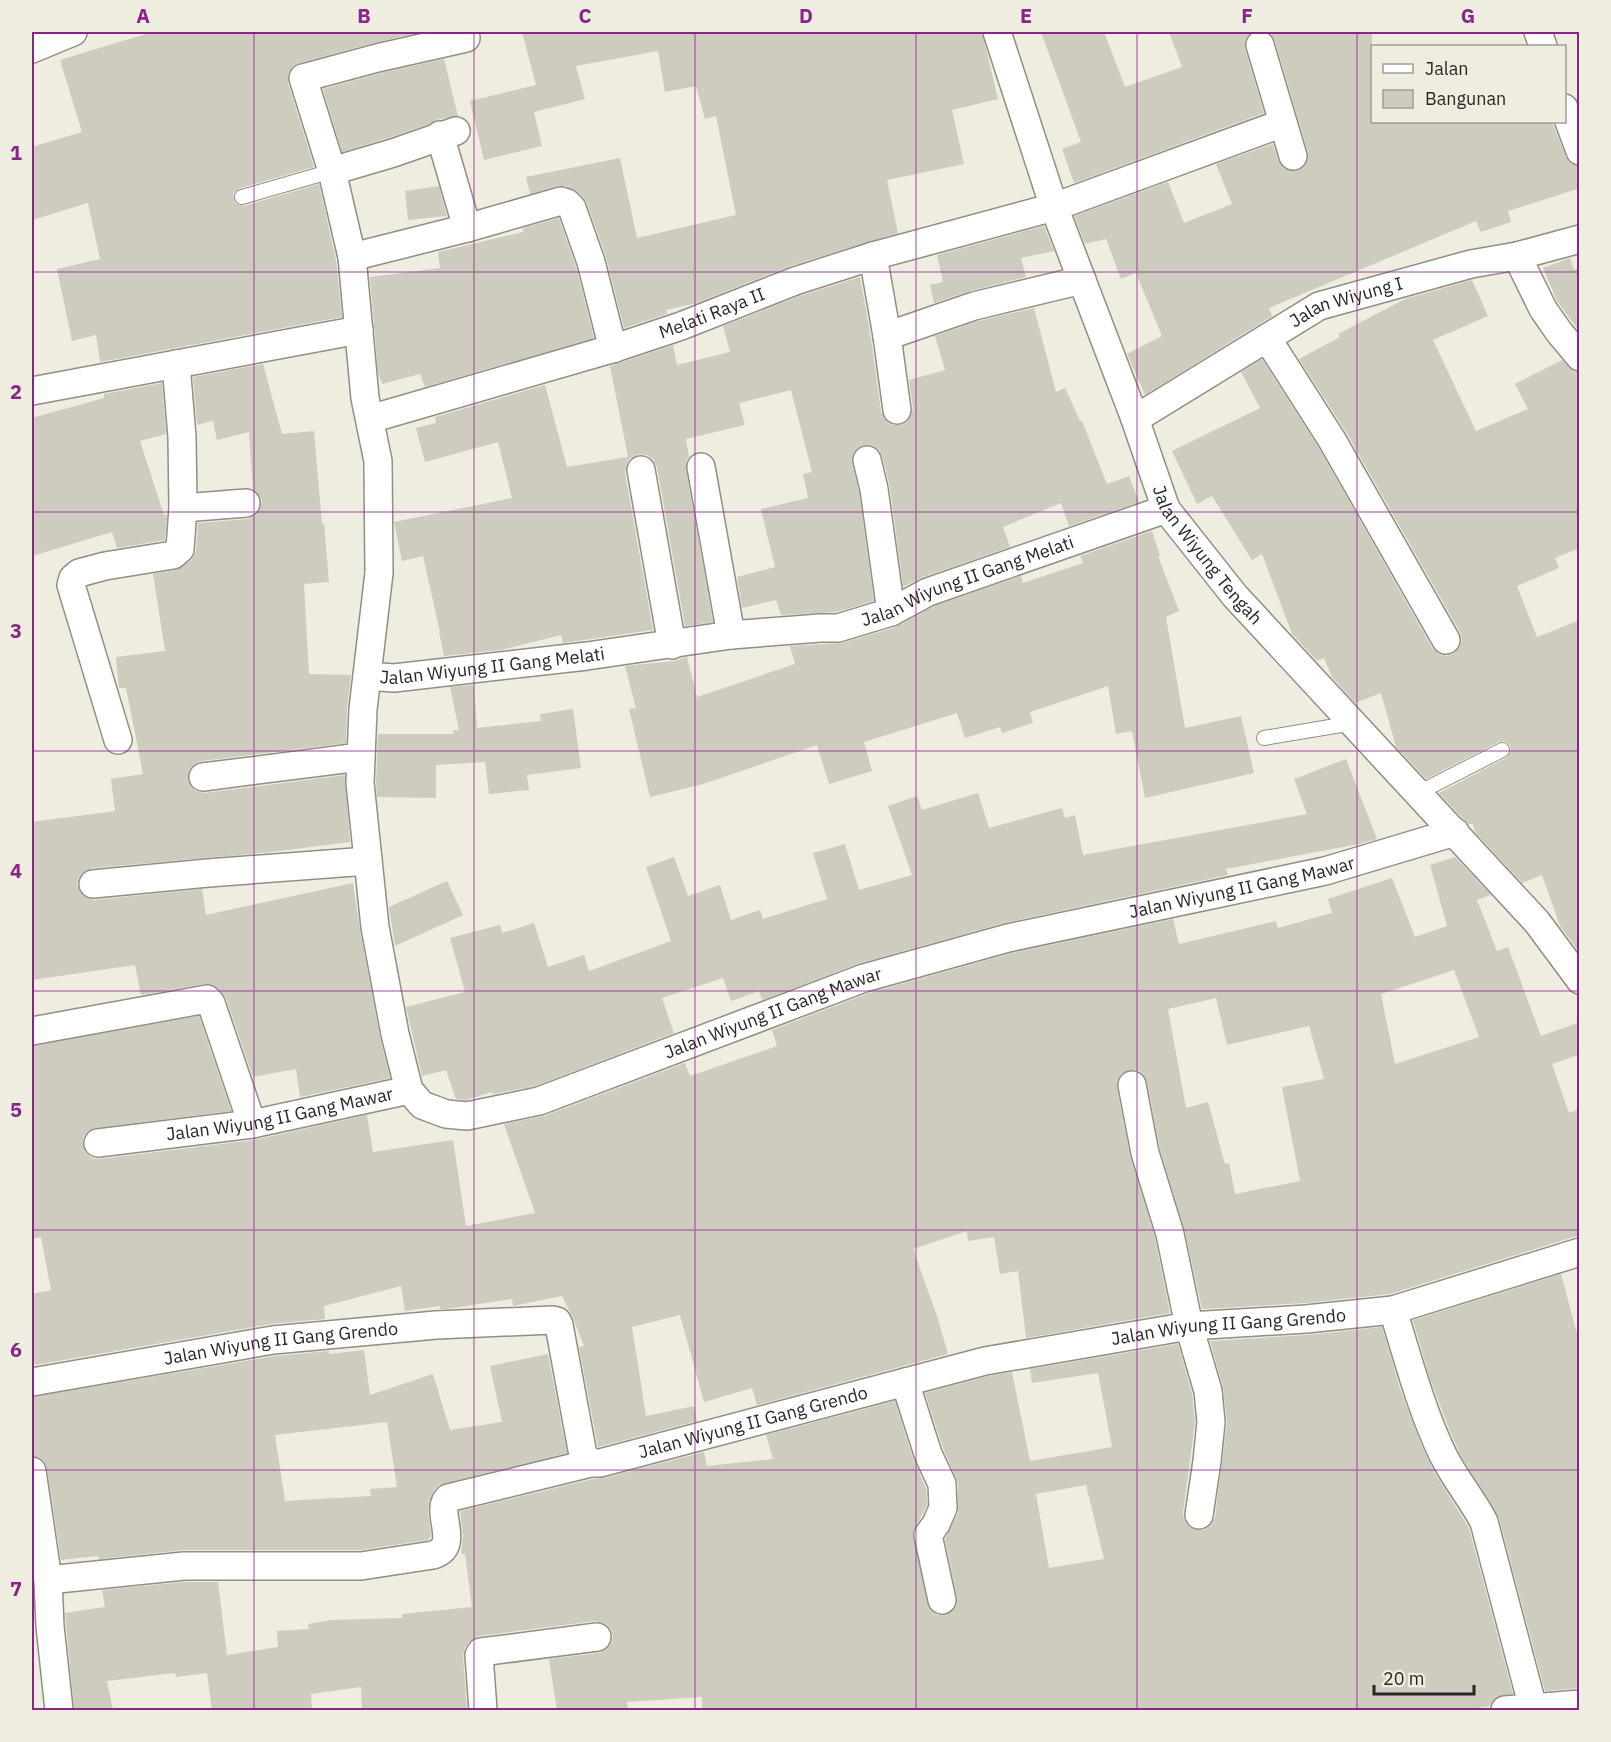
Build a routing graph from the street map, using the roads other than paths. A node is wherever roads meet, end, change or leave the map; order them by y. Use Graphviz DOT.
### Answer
graph roads {
  1 [pos="73,32"];
  2 [pos="997,32"];
  3 [pos="466,38"];
  4 [pos="1260,45"];
  5 [pos="32,49"];
  6 [pos="1566,113"];
  7 [pos="1283,123"];
  8 [pos="1580,151"];
  9 [pos="1293,156"];
  10 [pos="332,171"];
  11 [pos="242,197"];
  12 [pos="1054,207"];
  13 [pos="467,228"];
  14 [pos="1580,239"];
  15 [pos="873,256"];
  16 [pos="1517,256"];
  17 [pos="352,257"];
  18 [pos="1082,280"];
  19 [pos="359,330"];
  20 [pos="887,336"];
  21 [pos="1267,338"];
  22 [pos="613,349"];
  23 [pos="1580,357"];
  24 [pos="176,364"];
  25 [pos="32,391"];
  26 [pos="897,410"];
  27 [pos="370,419"];
  28 [pos="1135,419"];
  29 [pos="867,460"];
  30 [pos="701,468"];
  31 [pos="640,470"];
  32 [pos="246,503"];
  33 [pos="183,508"];
  34 [pos="1166,509"];
  35 [pos="891,612"];
  36 [pos="731,635"];
  37 [pos="1446,640"];
  38 [pos="672,645"];
  39 [pos="367,676"];
  40 [pos="1353,723"];
  41 [pos="1264,738"];
  42 [pos="118,740"];
  43 [pos="1502,750"];
  44 [pos="360,757"];
  45 [pos="203,777"];
  46 [pos="1418,793"];
  47 [pos="1455,832"];
  48 [pos="368,861"];
  49 [pos="93,884"];
  50 [pos="1580,980"];
  51 [pos="32,1031"];
  52 [pos="1132,1085"];
  53 [pos="409,1090"];
  54 [pos="252,1124"];
  55 [pos="98,1143"];
  56 [pos="1580,1252"];
  57 [pos="1393,1310"];
  58 [pos="1189,1326"];
  59 [pos="32,1382"];
  60 [pos="905,1382"];
  61 [pos="591,1463"];
  62 [pos="32,1471"];
  63 [pos="1199,1515"];
  64 [pos="48,1580"];
  65 [pos="942,1600"];
  66 [pos="597,1636"];
  67 [pos="1580,1704"];
  68 [pos="1533,1708"];
  69 [pos="59,1710"];
  70 [pos="483,1710"];
  71 [pos="1505,1710"];
  1 -- 5 [label="street"];
  2 -- 12 [label="street, Jalan Wiyung Tengah"];
  3 -- 10 [label="street, Jalan Wiyung II Gang Melati"];
  4 -- 7 [label="street"];
  6 -- 8 [label="street"];
  7 -- 9 [label="street"];
  7 -- 12 [label="street, Melati Raya II"];
  10 -- 11 [label="lane"];
  10 -- 13 [label="street"];
  10 -- 17 [label="street, Jalan Wiyung II Gang Melati"];
  12 -- 15 [label="street, Melati Raya II"];
  12 -- 18 [label="street, Jalan Wiyung Tengah"];
  13 -- 17 [label="street"];
  13 -- 22 [label="street"];
  14 -- 16 [label="street, Jalan Wiyung I"];
  15 -- 20 [label="street"];
  15 -- 22 [label="street, Melati Raya II"];
  16 -- 21 [label="street, Jalan Wiyung I"];
  16 -- 23 [label="street"];
  17 -- 19 [label="street, Jalan Wiyung II Gang Melati"];
  18 -- 20 [label="street"];
  18 -- 28 [label="street, Jalan Wiyung Tengah"];
  19 -- 24 [label="street"];
  19 -- 27 [label="street, Jalan Wiyung II Gang Melati"];
  20 -- 26 [label="street"];
  21 -- 28 [label="street, Jalan Wiyung I"];
  21 -- 37 [label="street"];
  22 -- 27 [label="street, Melati Raya II"];
  24 -- 25 [label="street"];
  24 -- 33 [label="street"];
  27 -- 39 [label="street, Jalan Wiyung II Gang Melati"];
  28 -- 34 [label="street, Jalan Wiyung Tengah"];
  29 -- 35 [label="street"];
  30 -- 36 [label="street"];
  31 -- 38 [label="street"];
  32 -- 33 [label="street"];
  33 -- 42 [label="street"];
  34 -- 35 [label="street, Jalan Wiyung II Gang Melati"];
  34 -- 40 [label="street, Jalan Wiyung Tengah"];
  35 -- 36 [label="street, Jalan Wiyung II Gang Melati"];
  36 -- 38 [label="street, Jalan Wiyung II Gang Melati"];
  38 -- 39 [label="street, Jalan Wiyung II Gang Melati"];
  39 -- 44 [label="street"];
  40 -- 41 [label="lane"];
  40 -- 46 [label="street, Jalan Wiyung Tengah"];
  43 -- 46 [label="lane"];
  44 -- 45 [label="street"];
  44 -- 48 [label="street"];
  46 -- 47 [label="street, Jalan Wiyung Tengah"];
  47 -- 50 [label="street, Jalan Wiyung Tengah"];
  47 -- 53 [label="street, Jalan Wiyung II Gang Mawar"];
  48 -- 49 [label="street"];
  48 -- 53 [label="street"];
  51 -- 54 [label="street"];
  52 -- 58 [label="street"];
  53 -- 54 [label="street, Jalan Wiyung II Gang Mawar"];
  54 -- 55 [label="street, Jalan Wiyung II Gang Mawar"];
  56 -- 57 [label="street, Jalan Wiyung II Gang Grendo"];
  57 -- 58 [label="street, Jalan Wiyung II Gang Grendo"];
  57 -- 68 [label="street"];
  58 -- 60 [label="street, Jalan Wiyung II Gang Grendo"];
  58 -- 63 [label="street"];
  59 -- 61 [label="street, Jalan Wiyung II Gang Grendo"];
  60 -- 61 [label="street, Jalan Wiyung II Gang Grendo"];
  60 -- 65 [label="street"];
  61 -- 64 [label="street"];
  62 -- 64 [label="street"];
  64 -- 69 [label="street"];
  66 -- 70 [label="street"];
  67 -- 68 [label="street"];
  68 -- 71 [label="street"];
}
